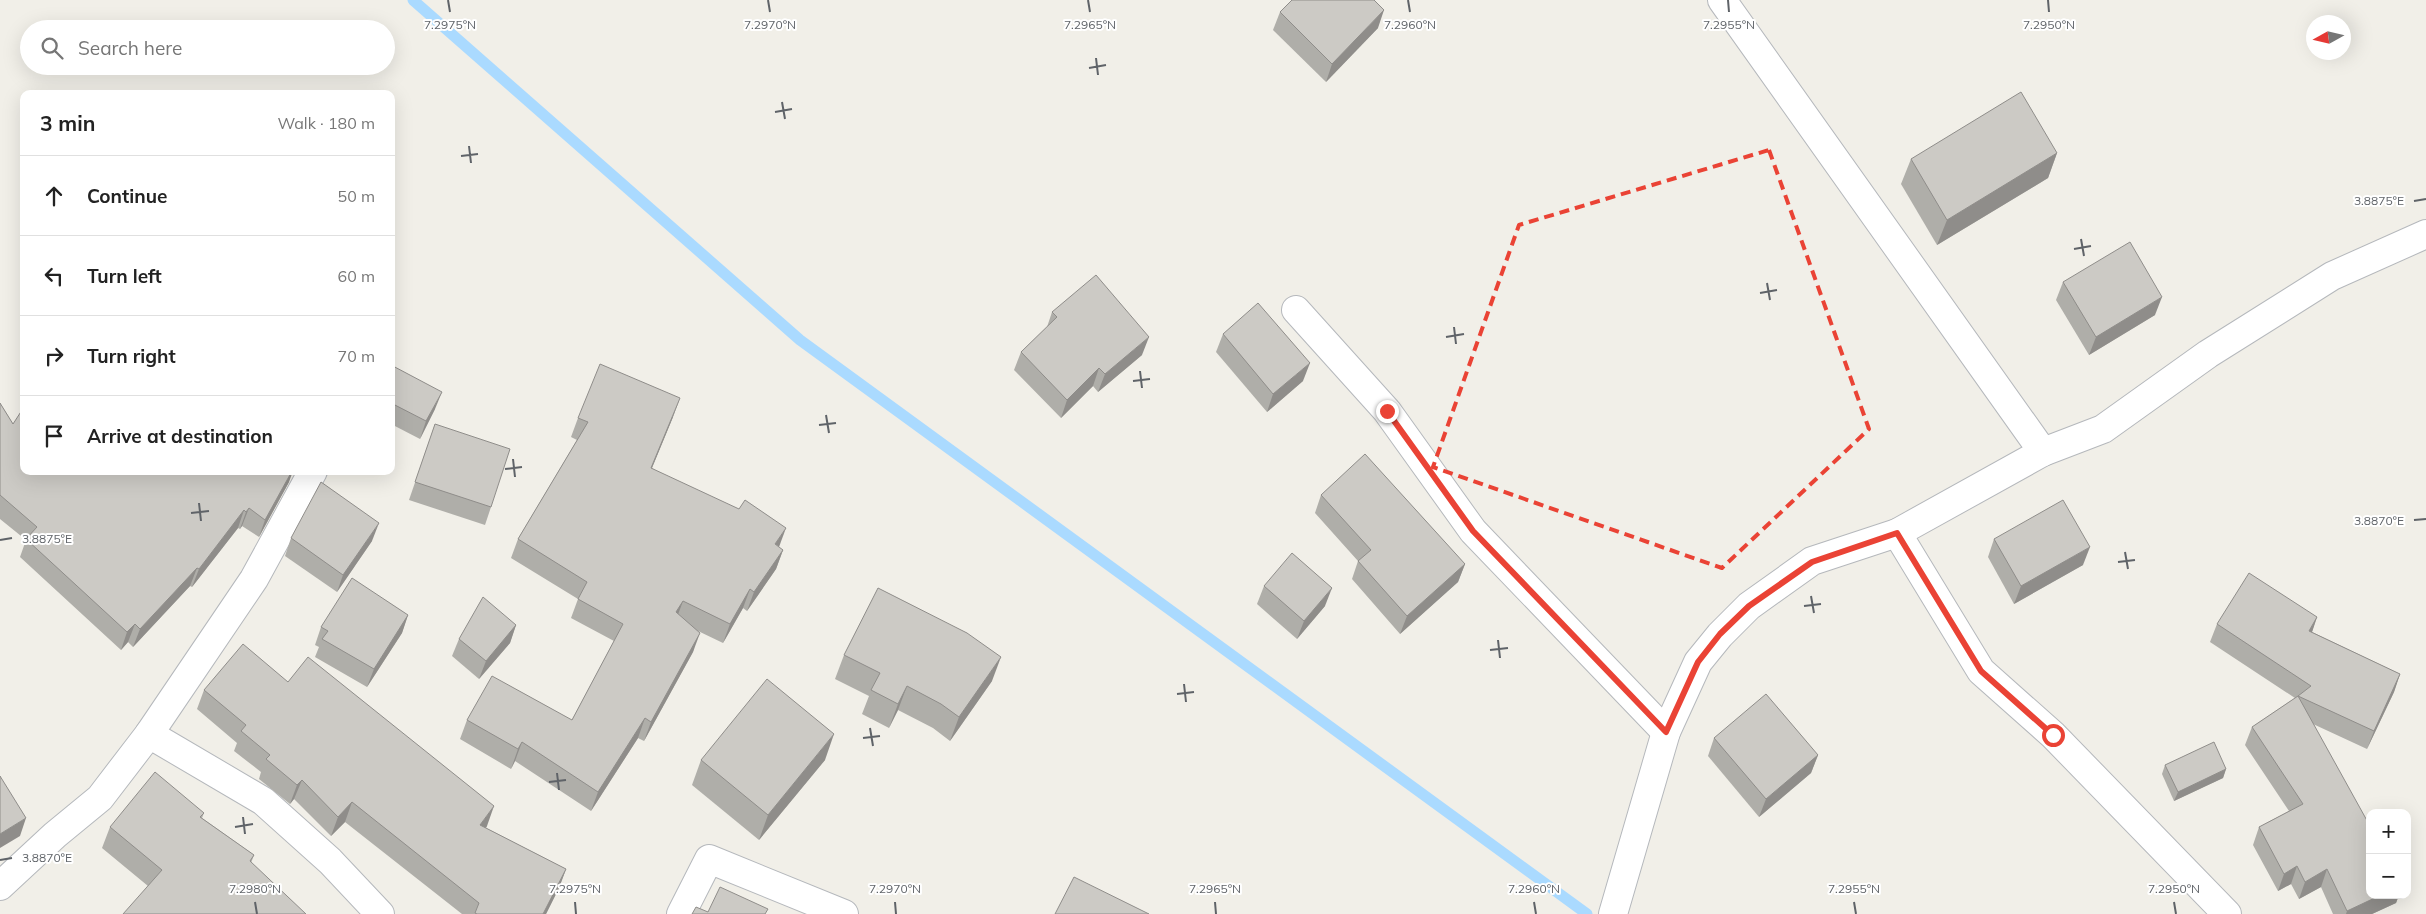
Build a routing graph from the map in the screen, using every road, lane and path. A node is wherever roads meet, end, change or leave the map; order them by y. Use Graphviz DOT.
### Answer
graph roads {
  1 [pos="1722,0"];
  2 [pos="2426,234"];
  3 [pos="1296,310"];
  4 [pos="2043,452"];
  5 [pos="311,475"];
  6 [pos="1897,533"];
  7 [pos="1666,732"];
  8 [pos="149,734"];
  9 [pos="0,886"];
  10 [pos="380,914"];
  11 [pos="681,914"];
  12 [pos="844,914"];
  13 [pos="1613,914"];
  14 [pos="2227,914"];
  1 -- 4 [label="street"];
  2 -- 4 [label="street"];
  3 -- 7 [label="street"];
  4 -- 6 [label="street"];
  5 -- 8 [label="street"];
  6 -- 7 [label="street"];
  6 -- 14 [label="street"];
  7 -- 13 [label="street"];
  8 -- 9 [label="street"];
  8 -- 10 [label="street"];
  11 -- 12 [label="street"];
}
